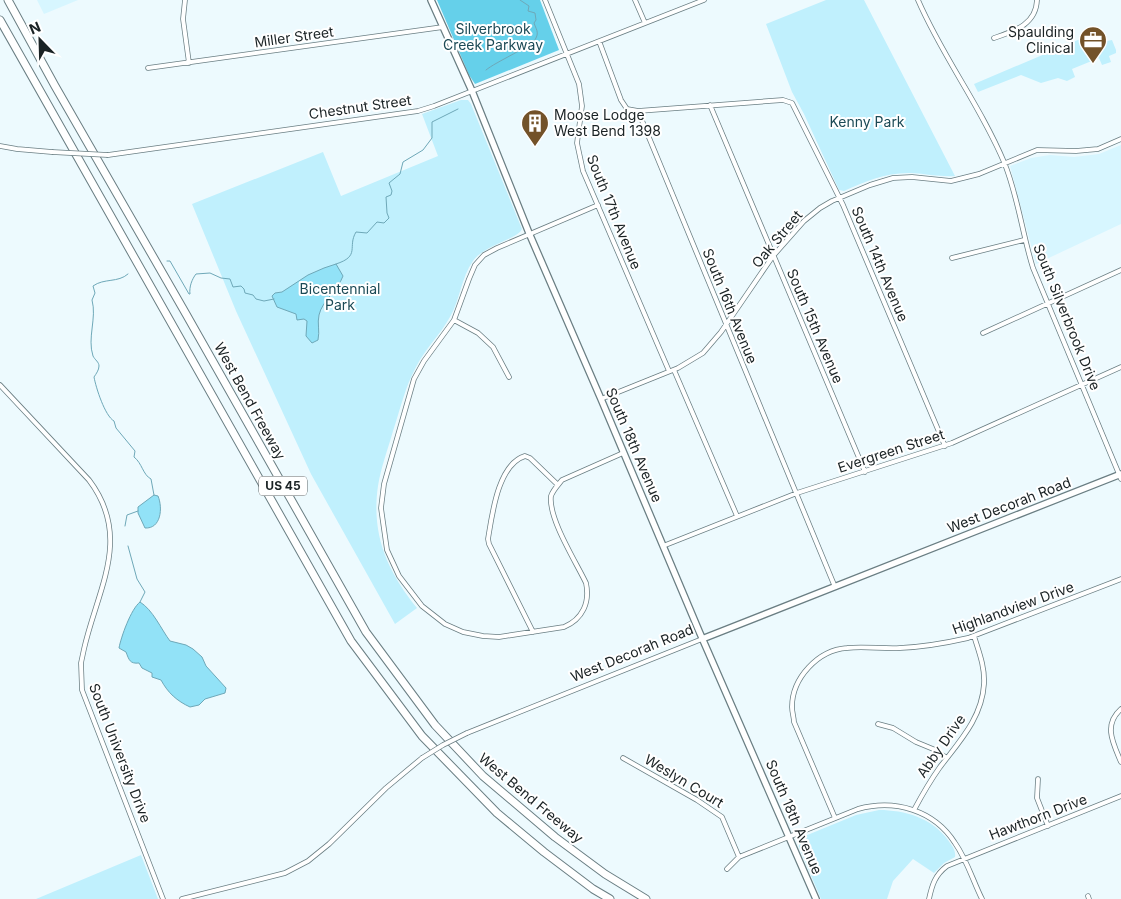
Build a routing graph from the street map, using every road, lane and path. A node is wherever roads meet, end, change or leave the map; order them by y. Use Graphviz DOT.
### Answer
graph roads {
  1 [pos="8,0"];
  2 [pos="185,0"];
  3 [pos="431,0"];
  4 [pos="545,0"];
  5 [pos="635,0"];
  6 [pos="704,0"];
  7 [pos="918,0"];
  8 [pos="1037,0"];
  9 [pos="0,20"];
  10 [pos="645,23"];
  11 [pos="443,27"];
  12 [pos="994,38"];
  13 [pos="599,41"];
  14 [pos="566,53"];
  15 [pos="188,63"];
  16 [pos="148,68"];
  17 [pos="472,91"];
  18 [pos="710,105"];
  19 [pos="638,111"];
  20 [pos="1121,139"];
  21 [pos="0,146"];
  22 [pos="1004,163"];
  23 [pos="839,198"];
  24 [pos="598,205"];
  25 [pos="529,233"];
  26 [pos="1024,240"];
  27 [pos="773,256"];
  28 [pos="952,258"];
  29 [pos="1121,270"];
  30 [pos="1047,304"];
  31 [pos="454,320"];
  32 [pos="726,324"];
  33 [pos="983,333"];
  34 [pos="1121,367"];
  35 [pos="672,370"];
  36 [pos="508,377"];
  37 [pos="1082,384"];
  38 [pos="0,385"];
  39 [pos="601,399"];
  40 [pos="945,446"];
  41 [pos="623,453"];
  42 [pos="865,472"];
  43 [pos="1120,476"];
  44 [pos="558,485"];
  45 [pos="796,493"];
  46 [pos="737,516"];
  47 [pos="663,546"];
  48 [pos="1121,579"];
  49 [pos="835,587"];
  50 [pos="532,632"];
  51 [pos="974,636"];
  52 [pos="702,639"];
  53 [pos="1121,709"];
  54 [pos="878,724"];
  55 [pos="623,758"];
  56 [pos="947,758"];
  57 [pos="1121,762"];
  58 [pos="1038,779"];
  59 [pos="1121,796"];
  60 [pos="914,810"];
  61 [pos="835,818"];
  62 [pos="1048,826"];
  63 [pos="788,837"];
  64 [pos="739,858"];
  65 [pos="963,858"];
  66 [pos="727,869"];
  67 [pos="163,899"];
  68 [pos="182,899"];
  69 [pos="610,899"];
  70 [pos="646,899"];
  71 [pos="816,899"];
  72 [pos="929,899"];
  73 [pos="982,899"];
  1 -- 70 [label="highway, West Bend Freeway / US 45"];
  2 -- 15 [label="street"];
  3 -- 11 [label="street, South 18th Avenue"];
  4 -- 14 [label="street, South 17th Avenue"];
  5 -- 10 [label="street"];
  6 -- 10 [label="street, Chestnut Street"];
  7 -- 22 [label="street, South Silverbrook Drive"];
  8 -- 12 [label="street"];
  9 -- 69 [label="highway, West Bend Freeway / US 45"];
  10 -- 13 [label="street, Chestnut Street"];
  11 -- 15 [label="street, Miller Street"];
  11 -- 17 [label="street, South 18th Avenue"];
  13 -- 14 [label="street, Chestnut Street"];
  13 -- 19 [label="street"];
  14 -- 17 [label="street, Chestnut Street"];
  14 -- 24 [label="street, South 17th Avenue"];
  15 -- 16 [label="street, Miller Street"];
  17 -- 21 [label="street, Chestnut Street, bridge"];
  17 -- 25 [label="street, South 18th Avenue"];
  18 -- 19 [label="street"];
  18 -- 23 [label="street, South 14th Avenue"];
  18 -- 27 [label="street, South 15th Avenue"];
  19 -- 32 [label="street, South 16th Avenue"];
  20 -- 22 [label="street, Oak Street"];
  22 -- 23 [label="street, Oak Street"];
  22 -- 26 [label="street, South Silverbrook Drive"];
  23 -- 27 [label="street, Oak Street"];
  23 -- 40 [label="street, South 14th Avenue"];
  24 -- 25 [label="street"];
  24 -- 35 [label="street, South 17th Avenue"];
  25 -- 31 [label="street"];
  25 -- 39 [label="street, South 18th Avenue"];
  26 -- 28 [label="street"];
  26 -- 30 [label="street, South Silverbrook Drive"];
  27 -- 32 [label="street, Oak Street"];
  27 -- 42 [label="street, South 15th Avenue"];
  29 -- 30 [label="street"];
  30 -- 33 [label="street"];
  30 -- 37 [label="street, South Silverbrook Drive"];
  31 -- 36 [label="street"];
  31 -- 50 [label="street"];
  32 -- 35 [label="street, Oak Street"];
  32 -- 45 [label="street, South 16th Avenue"];
  34 -- 37 [label="street, Evergreen Street"];
  35 -- 39 [label="street, Oak Street"];
  35 -- 46 [label="street, South 17th Avenue"];
  37 -- 40 [label="street, Evergreen Street"];
  37 -- 43 [label="street, South Silverbrook Drive"];
  38 -- 67 [label="street, South University Drive"];
  39 -- 41 [label="street, South 18th Avenue"];
  40 -- 42 [label="street, Evergreen Street"];
  41 -- 44 [label="street"];
  41 -- 47 [label="street, South 18th Avenue"];
  42 -- 45 [label="street, Evergreen Street"];
  43 -- 49 [label="street, West Decorah Road"];
  44 -- 50 [label="street"];
  44 -- 50 [label="street"];
  45 -- 46 [label="street, Evergreen Street"];
  45 -- 49 [label="street, South 16th Avenue"];
  46 -- 47 [label="street, Evergreen Street"];
  47 -- 52 [label="street, South 18th Avenue"];
  48 -- 51 [label="street, Highlandview Drive"];
  49 -- 52 [label="street, West Decorah Road"];
  51 -- 56 [label="street, Abby Drive"];
  51 -- 61 [label="street, Highlandview Drive"];
  52 -- 63 [label="street, South 18th Avenue"];
  52 -- 68 [label="street, West Decorah Road, bridge"];
  53 -- 57 [label="street"];
  54 -- 56 [label="street"];
  55 -- 64 [label="street, Weslyn Court"];
  56 -- 60 [label="street, Abby Drive"];
  58 -- 62 [label="street"];
  59 -- 62 [label="street, Hawthorn Drive"];
  60 -- 61 [label="street"];
  60 -- 65 [label="street"];
  61 -- 63 [label="street"];
  62 -- 65 [label="street, Hawthorn Drive"];
  63 -- 64 [label="street"];
  63 -- 71 [label="street, South 18th Avenue"];
  64 -- 66 [label="street"];
  65 -- 72 [label="street, Hawthorn Drive"];
  65 -- 73 [label="street"];
}
